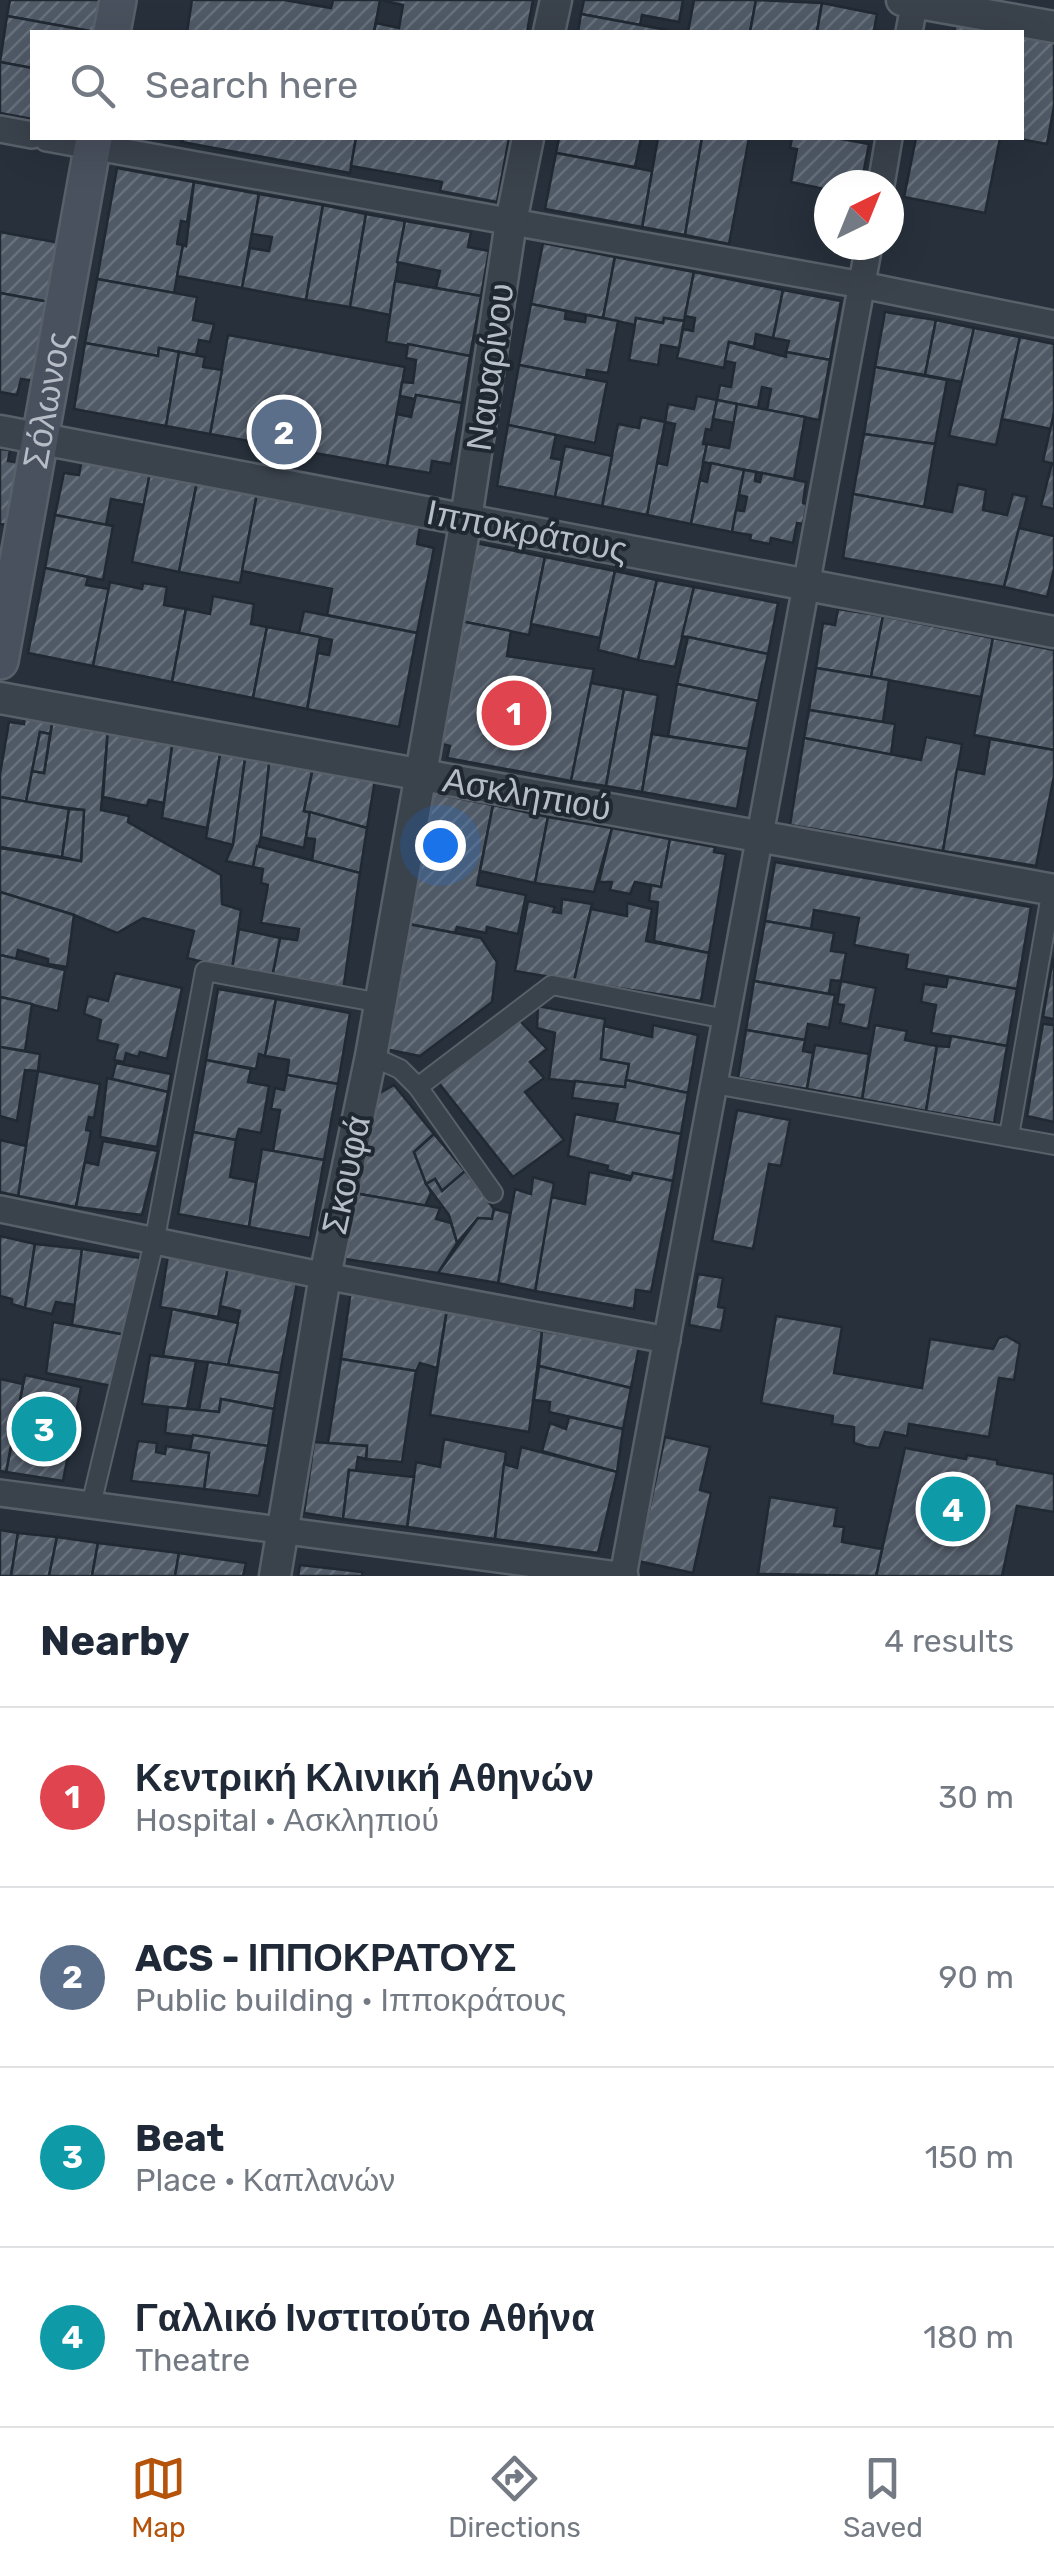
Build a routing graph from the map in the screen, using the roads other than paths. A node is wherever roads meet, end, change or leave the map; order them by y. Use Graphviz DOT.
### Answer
graph roads {
  1 [pos="118,0"];
  2 [pos="556,0"];
  3 [pos="910,9"];
  4 [pos="1054,27"];
  5 [pos="112,30"];
  6 [pos="549,30"];
  7 [pos="0,129"];
  8 [pos="30,135"];
  9 [pos="528,140"];
  10 [pos="889,140"];
  11 [pos="93,142"];
  12 [pos="883,170"];
  13 [pos="511,222"];
  14 [pos="867,260"];
  15 [pos="862,285"];
  16 [pos="1054,324"];
  17 [pos="0,431"];
  18 [pos="41,438"];
  19 [pos="466,520"];
  20 [pos="807,584"];
  21 [pos="1054,632"];
  22 [pos="0,661"];
  23 [pos="0,698"];
  24 [pos="421,774"];
  25 [pos="760,837"];
  26 [pos="1053,884"];
  27 [pos="380,1003"];
  28 [pos="726,1019"];
  29 [pos="371,1056"];
  30 [pos="714,1084"];
  31 [pos="418,1087"];
  32 [pos="1010,1136"];
  33 [pos="1054,1145"];
  34 [pos="493,1194"];
  35 [pos="0,1209"];
  36 [pos="154,1238"];
  37 [pos="325,1276"];
  38 [pos="667,1340"];
  39 [pos="0,1493"];
  40 [pos="91,1505"];
  41 [pos="282,1531"];
  42 [pos="275,1576"];
  43 [pos="624,1576"];
  1 -- 5 [label="main road"];
  2 -- 6 [label="street"];
  3 -- 4 [label="street"];
  7 -- 8 [label="street"];
  9 -- 13 [label="street, Ναυαρίνου"];
  10 -- 12 [label="street"];
  11 -- 13 [label="street"];
  11 -- 18 [label="main road, Σόλωνος"];
  13 -- 15 [label="street"];
  13 -- 19 [label="street, Ναυαρίνου"];
  14 -- 15 [label="street"];
  15 -- 16 [label="street"];
  15 -- 20 [label="street"];
  17 -- 18 [label="street, Ιπποκράτους"];
  18 -- 19 [label="street, Ιπποκράτους"];
  18 -- 22 [label="main road, Σόλωνος"];
  19 -- 20 [label="street, Ιπποκράτους"];
  19 -- 24 [label="street, Ναυαρίνου"];
  20 -- 21 [label="street, Ιπποκράτους"];
  20 -- 25 [label="street"];
  23 -- 24 [label="street, Ασκληπιού"];
  24 -- 25 [label="street, Ασκληπιού"];
  24 -- 27 [label="street, Σκουφά"];
  25 -- 26 [label="street, Ασκληπιού"];
  25 -- 28 [label="street"];
  26 -- 32 [label="street"];
  27 -- 29 [label="street, Σκουφά"];
  27 -- 36 [label="street"];
  28 -- 30 [label="street"];
  28 -- 31 [label="street"];
  29 -- 31 [label="street"];
  29 -- 37 [label="street, Σκουφά"];
  30 -- 32 [label="street"];
  30 -- 38 [label="street"];
  31 -- 34 [label="street"];
  32 -- 33 [label="street"];
  35 -- 36 [label="street"];
  36 -- 37 [label="street"];
  36 -- 40 [label="street"];
  37 -- 38 [label="street"];
  37 -- 41 [label="street, Σκουφά"];
  38 -- 43 [label="street"];
  39 -- 40 [label="street"];
  40 -- 41 [label="street"];
  41 -- 42 [label="street, Σκουφά"];
  41 -- 43 [label="street"];
}
